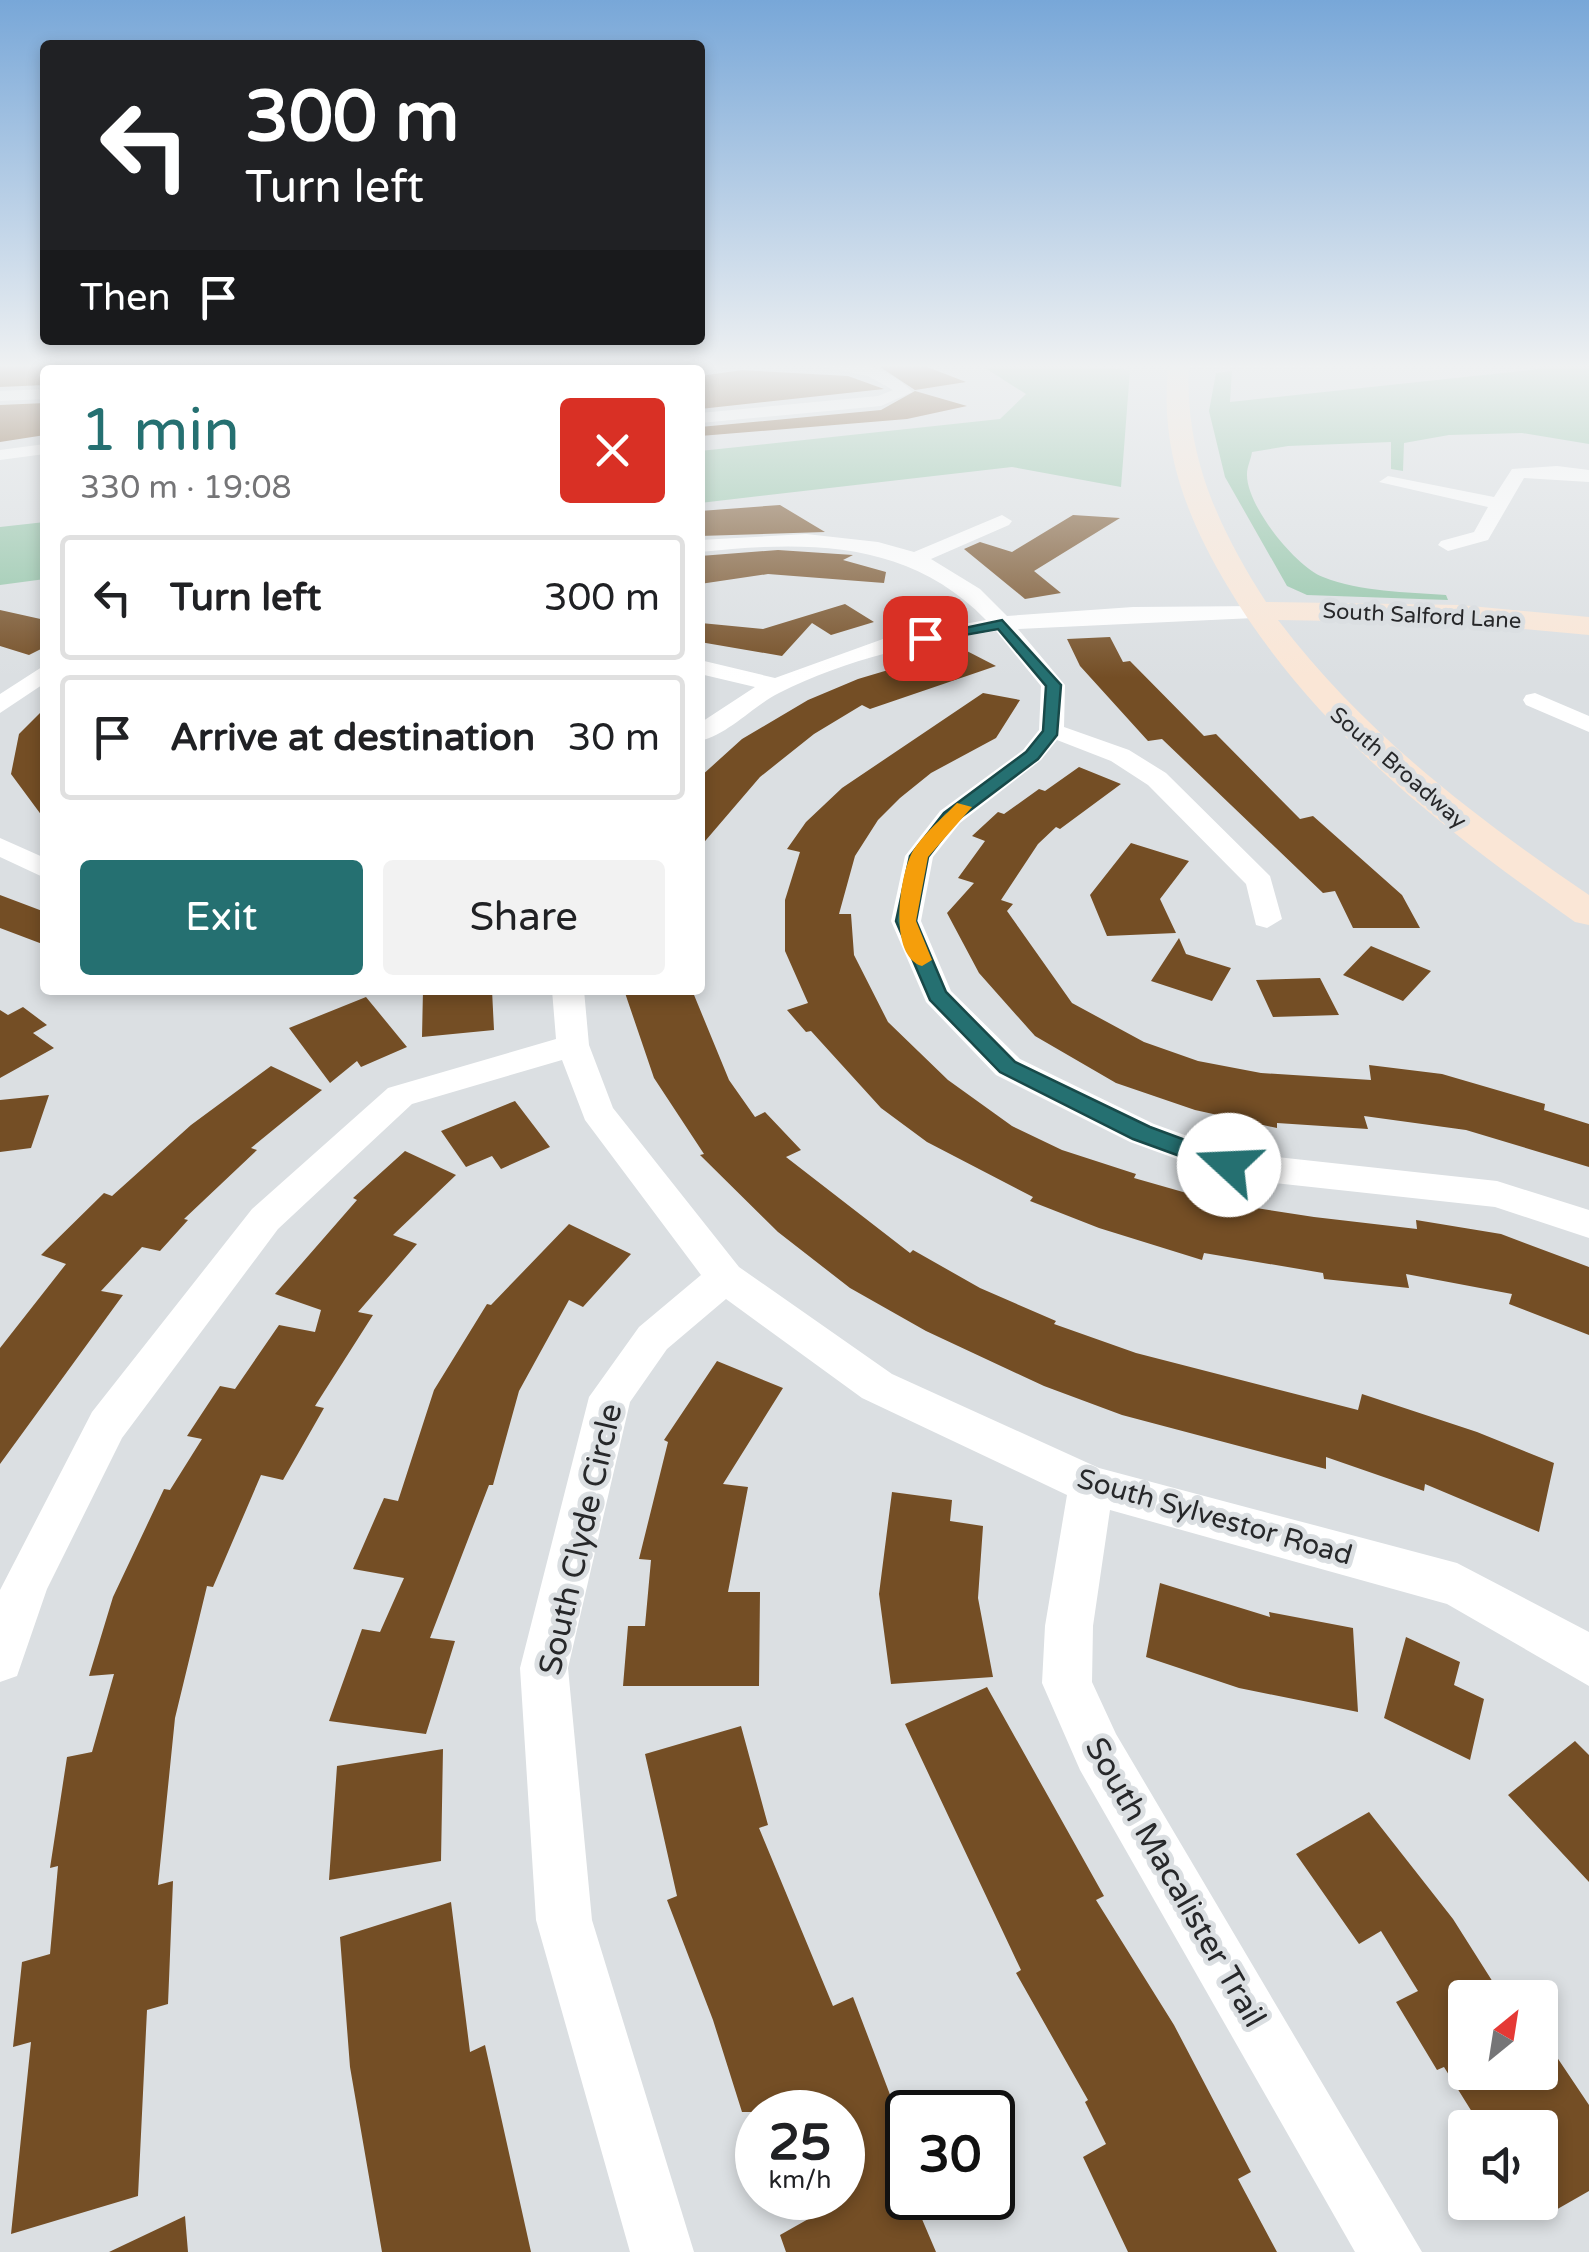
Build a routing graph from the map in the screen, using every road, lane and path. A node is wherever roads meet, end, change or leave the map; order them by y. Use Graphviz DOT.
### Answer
graph roads {
  1 [pos="1187,468"];
  2 [pos="1589,476"];
  3 [pos="1388,482"];
  4 [pos="1500,504"];
  5 [pos="1002,521"];
  6 [pos="1448,545"];
  7 [pos="705,546"];
  8 [pos="914,560"];
  9 [pos="1254,611"];
  10 [pos="1002,624"];
  11 [pos="1589,626"];
  12 [pos="705,668"];
  13 [pos="0,675"];
  14 [pos="36,676"];
  15 [pos="776,685"];
  16 [pos="1535,700"];
  17 [pos="0,706"];
  18 [pos="1589,725"];
  19 [pos="705,731"];
  20 [pos="1051,732"];
  21 [pos="0,846"];
  22 [pos="40,866"];
  23 [pos="1589,913"];
  24 [pos="1267,919"];
  25 [pos="568,995"];
  26 [pos="572,1045"];
  27 [pos="1589,1224"];
  28 [pos="726,1278"];
  29 [pos="1091,1485"];
  30 [pos="1582,1646"];
  31 [pos="0,1659"];
  32 [pos="662,2252"];
  33 [pos="1390,2252"];
  1 -- 9 [label="main road, South Broadway"];
  2 -- 4 [label="street"];
  3 -- 4 [label="street"];
  4 -- 6 [label="street"];
  5 -- 8 [label="street"];
  7 -- 8 [label="street"];
  8 -- 10 [label="street"];
  9 -- 10 [label="street"];
  9 -- 11 [label="main road, South Salford Lane"];
  9 -- 23 [label="main road, South Broadway"];
  10 -- 15 [label="street"];
  10 -- 20 [label="street"];
  12 -- 15 [label="street"];
  13 -- 14 [label="street"];
  14 -- 17 [label="street"];
  15 -- 19 [label="street"];
  16 -- 18 [label="street"];
  20 -- 24 [label="street"];
  20 -- 27 [label="street"];
  21 -- 22 [label="street"];
  25 -- 26 [label="street, South Sylvestor Road"];
  26 -- 28 [label="street, South Sylvestor Road"];
  26 -- 31 [label="street"];
  28 -- 29 [label="street, South Sylvestor Road"];
  28 -- 32 [label="street, South Clyde Circle"];
  29 -- 30 [label="street, South Sylvestor Road"];
  29 -- 33 [label="street, South Macalister Trail"];
}
